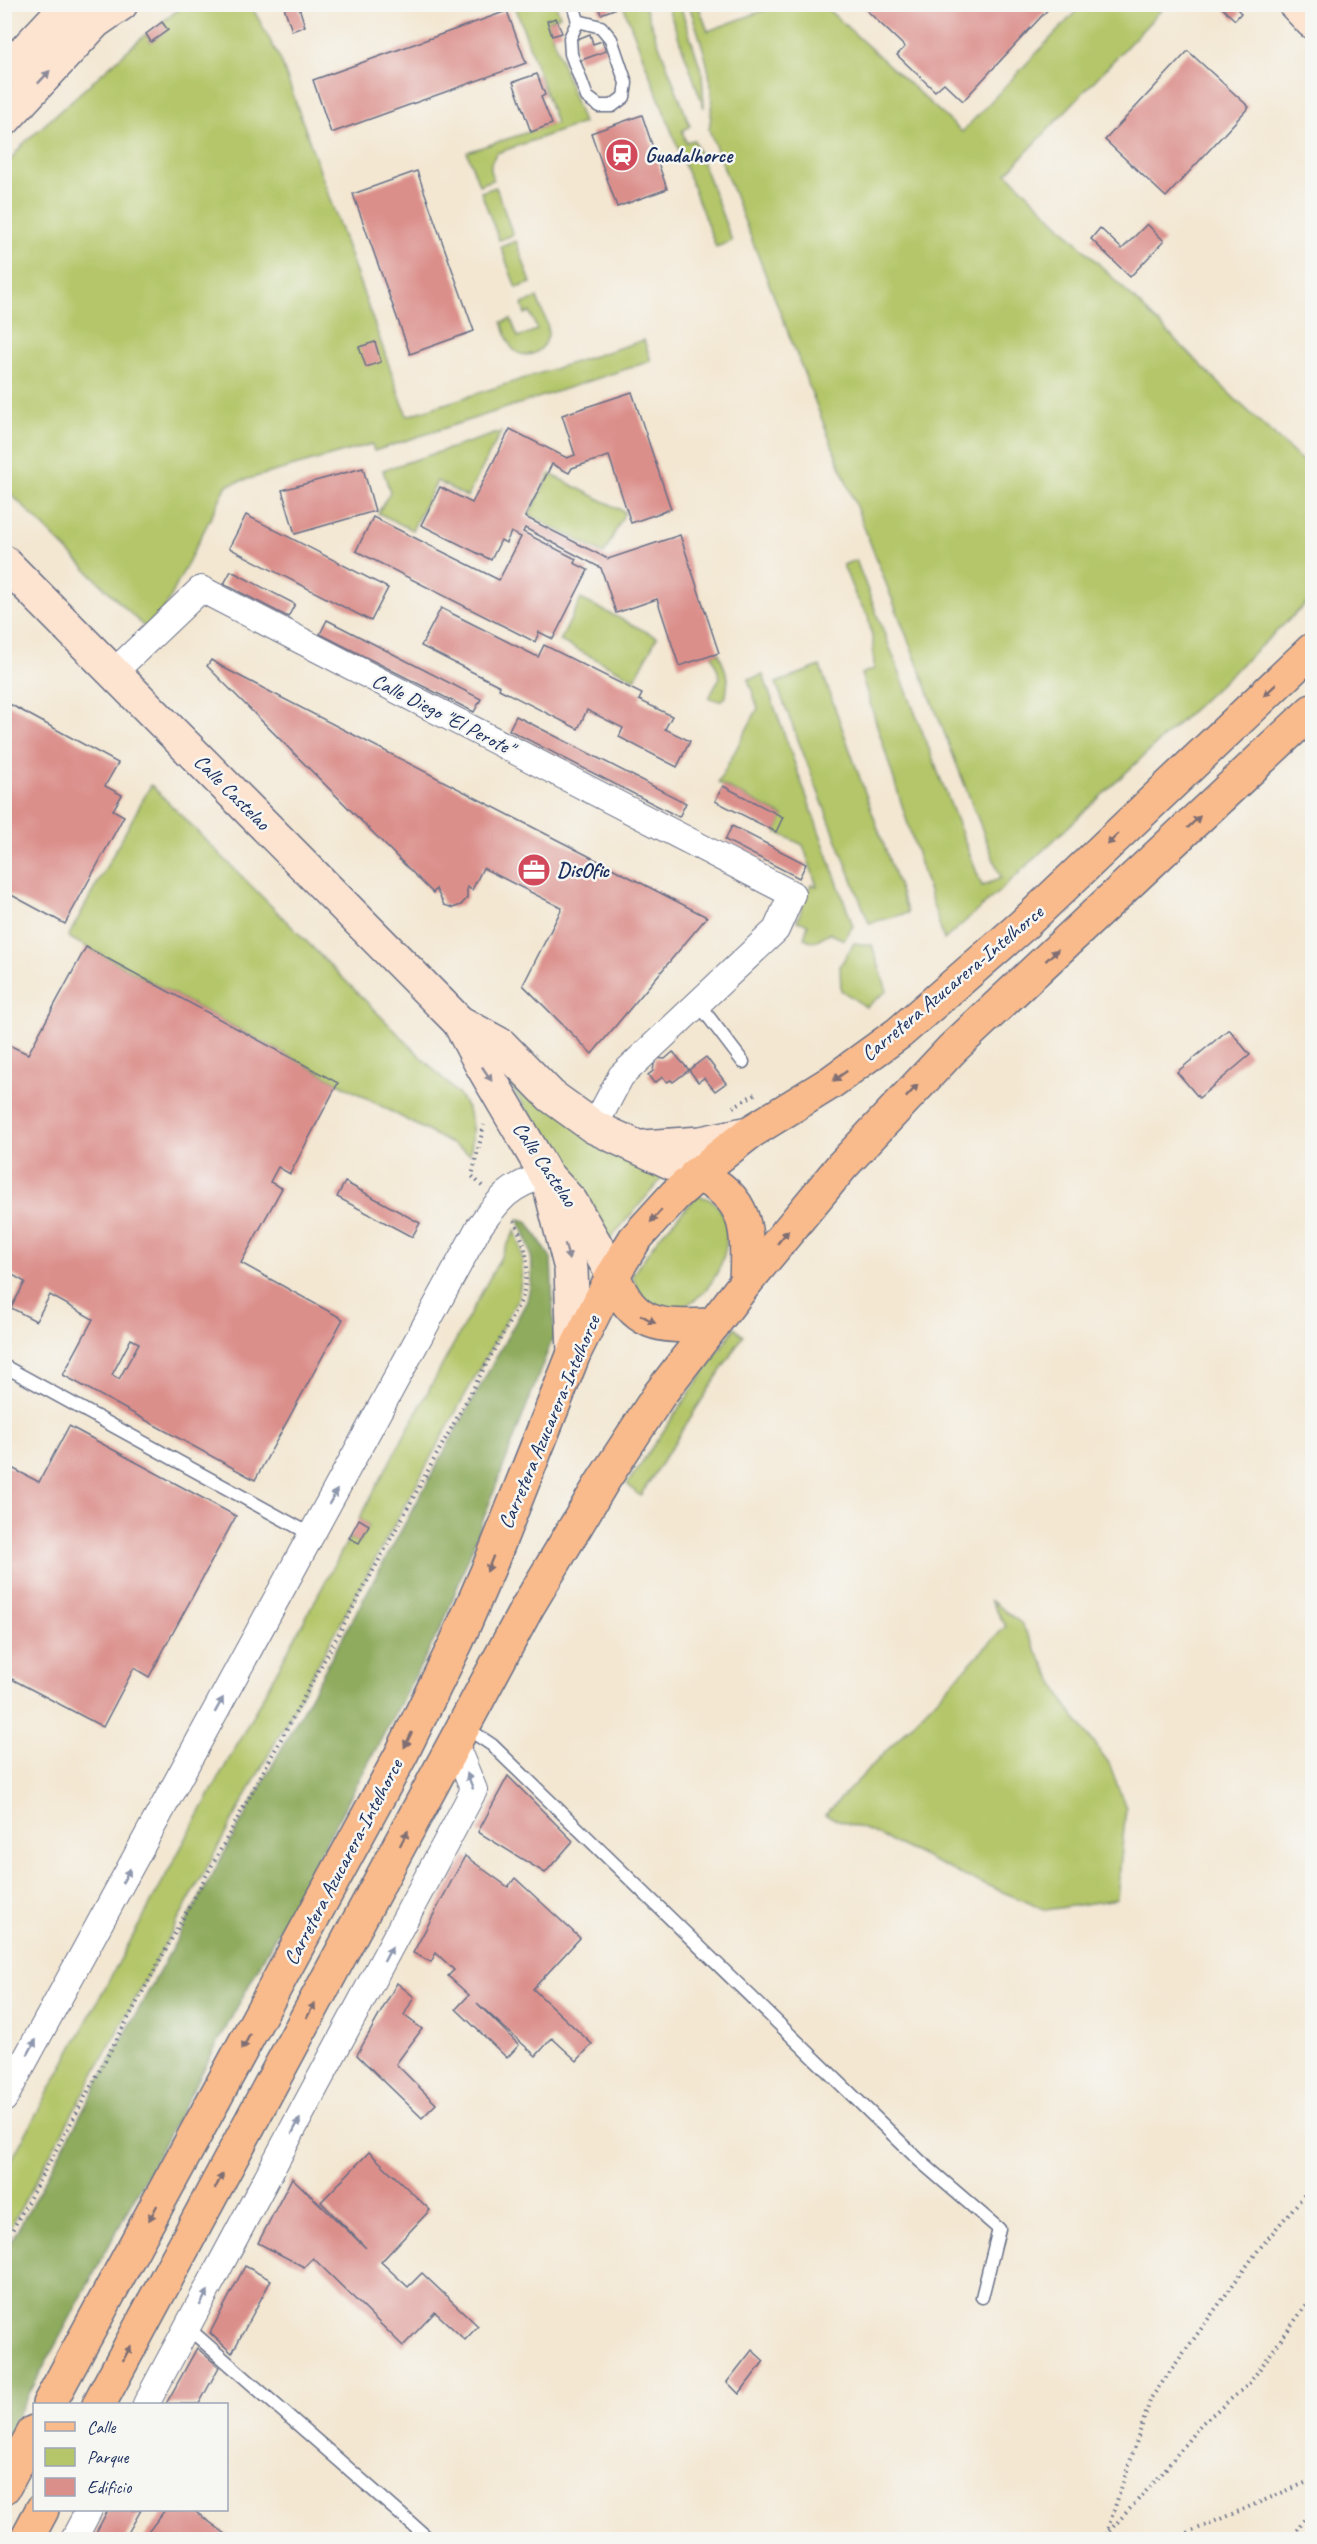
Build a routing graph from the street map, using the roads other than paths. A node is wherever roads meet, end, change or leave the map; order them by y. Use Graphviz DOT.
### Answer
graph roads {
  1 [pos="69,4"];
  2 [pos="121,4"];
  3 [pos="573,4"];
  4 [pos="1295,4"];
  5 [pos="578,21"];
  6 [pos="1312,22"];
  7 [pos="4,74"];
  8 [pos="4,120"];
  9 [pos="4,562"];
  10 [pos="1312,650"];
  11 [pos="114,672"];
  12 [pos="1312,711"];
  13 [pos="698,1003"];
  14 [pos="459,1022"];
  15 [pos="743,1062"];
  16 [pos="594,1126"];
  17 [pos="749,1133"];
  18 [pos="638,1147"];
  19 [pos="696,1174"];
  20 [pos="546,1175"];
  21 [pos="613,1275"];
  22 [pos="746,1282"];
  23 [pos="713,1324"];
  24 [pos="574,1353"];
  25 [pos="4,1366"];
  26 [pos="312,1534"];
  27 [pos="460,1735"];
  28 [pos="4,2098"];
  29 [pos="982,2296"];
  30 [pos="188,2328"];
  31 [pos="50,2403"];
  32 [pos="100,2403"];
  33 [pos="147,2403"];
  34 [pos="33,2434"];
  35 [pos="4,2487"];
  36 [pos="41,2511"];
  37 [pos="88,2511"];
  38 [pos="26,2540"];
  39 [pos="73,2540"];
  40 [pos="430,2540"];
  1 -- 7 [label="main road"];
  8 -- 2 [label="main road, one-way"];
  3 -- 5 [label="lane"];
  4 -- 6 [label="main road"];
  5 -- 5 [label="lane"];
  9 -- 11 [label="main road, Calle Castelao"];
  10 -- 17 [label="main road, Carretera Azucarera-Intelhorce, one-way"];
  11 -- 13 [label="street, Calle Diego \"El Perote\""];
  11 -- 14 [label="main road, Calle Castelao"];
  22 -- 12 [label="main road, Carretera Azucarera-Intelhorce, one-way"];
  13 -- 15 [label="lane"];
  13 -- 16 [label="street"];
  14 -- 16 [label="main road, Calle Castelao"];
  14 -- 20 [label="main road, Calle Castelao, one-way"];
  16 -- 18 [label="main road, Calle Castelao"];
  17 -- 18 [label="main road"];
  17 -- 19 [label="main road, Carretera Azucarera-Intelhorce"];
  18 -- 19 [label="main road, Calle Castelao"];
  19 -- 21 [label="main road, Carretera Azucarera-Intelhorce, one-way"];
  19 -- 22 [label="main road"];
  20 -- 21 [label="main road, Calle Castelao"];
  20 -- 24 [label="main road, one-way"];
  26 -- 20 [label="street, one-way"];
  21 -- 23 [label="main road, one-way"];
  21 -- 24 [label="main road, Carretera Azucarera-Intelhorce"];
  22 -- 23 [label="main road, Carretera Azucarera-Intelhorce"];
  23 -- 27 [label="main road, Carretera Azucarera-Intelhorce"];
  24 -- 31 [label="main road, Carretera Azucarera-Intelhorce, one-way"];
  25 -- 26 [label="lane"];
  28 -- 26 [label="street, one-way"];
  27 -- 29 [label="lane"];
  30 -- 27 [label="street, one-way"];
  32 -- 27 [label="main road, Carretera Azucarera-Intelhorce, one-way"];
  30 -- 33 [label="street"];
  30 -- 40 [label="lane"];
  34 -- 35 [label="main road"];
  36 -- 38 [label="main road"];
  37 -- 39 [label="street"];
}
